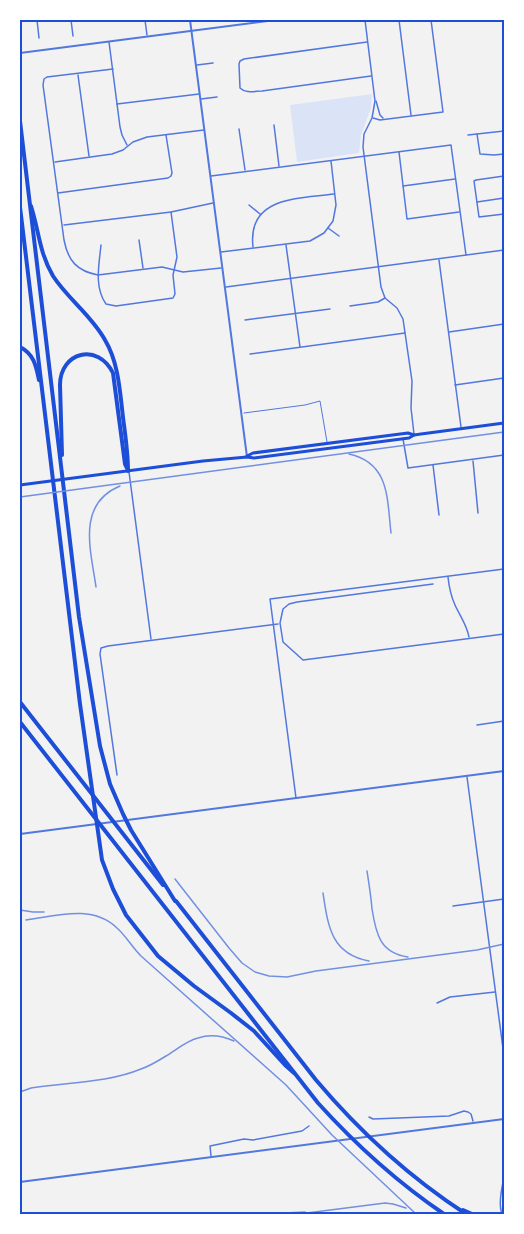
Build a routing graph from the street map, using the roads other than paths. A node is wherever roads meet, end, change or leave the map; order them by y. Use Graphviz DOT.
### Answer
graph roads {
  1 [pos="37,20"];
  2 [pos="71,20"];
  3 [pos="145,20"];
  4 [pos="190,20"];
  5 [pos="275,20"];
  6 [pos="365,20"];
  7 [pos="399,20"];
  8 [pos="432,20"];
  9 [pos="191,30"];
  10 [pos="73,36"];
  11 [pos="147,36"];
  12 [pos="39,38"];
  13 [pos="109,42"];
  14 [pos="368,42"];
  15 [pos="21,53"];
  16 [pos="213,63"];
  17 [pos="196,65"];
  18 [pos="113,69"];
  19 [pos="78,73"];
  20 [pos="372,76"];
  21 [pos="200,93"];
  22 [pos="217,97"];
  23 [pos="201,99"];
  24 [pos="375,99"];
  25 [pos="117,104"];
  26 [pos="411,116"];
  27 [pos="372,118"];
  28 [pos="386,119"];
  29 [pos="20,121"];
  30 [pos="274,125"];
  31 [pos="239,129"];
  32 [pos="204,130"];
  33 [pos="504,131"];
  34 [pos="477,134"];
  35 [pos="166,135"];
  36 [pos="468,135"];
  37 [pos="128,145"];
  38 [pos="399,152"];
  39 [pos="504,154"];
  40 [pos="364,156"];
  41 [pos="89,157"];
  42 [pos="330,160"];
  43 [pos="54,162"];
  44 [pos="280,167"];
  45 [pos="245,171"];
  46 [pos="211,176"];
  47 [pos="504,176"];
  48 [pos="456,179"];
  49 [pos="403,186"];
  50 [pos="58,193"];
  51 [pos="335,194"];
  52 [pos="504,198"];
  53 [pos="29,200"];
  54 [pos="477,202"];
  55 [pos="214,203"];
  56 [pos="249,205"];
  57 [pos="20,207"];
  58 [pos="171,212"];
  59 [pos="460,212"];
  60 [pos="504,214"];
  61 [pos="260,215"];
  62 [pos="63,226"];
  63 [pos="328,228"];
  64 [pos="339,236"];
  65 [pos="139,240"];
  66 [pos="286,244"];
  67 [pos="100,245"];
  68 [pos="254,248"];
  69 [pos="504,250"];
  70 [pos="221,252"];
  71 [pos="466,255"];
  72 [pos="438,258"];
  73 [pos="378,267"];
  74 [pos="222,268"];
  75 [pos="143,269"];
  76 [pos="175,270"];
  77 [pos="98,275"];
  78 [pos="291,278"];
  79 [pos="225,287"];
  80 [pos="385,298"];
  81 [pos="350,306"];
  82 [pos="330,309"];
  83 [pos="295,313"];
  84 [pos="245,320"];
  85 [pos="504,324"];
  86 [pos="448,332"];
  87 [pos="406,333"];
  88 [pos="20,347"];
  89 [pos="300,347"];
  90 [pos="250,354"];
  91 [pos="504,378"];
  92 [pos="455,385"];
  93 [pos="44,397"];
  94 [pos="241,413"];
  95 [pos="504,423"];
  96 [pos="461,428"];
  97 [pos="414,435"];
  98 [pos="403,439"];
  99 [pos="327,444"];
  100 [pos="504,455"];
  101 [pos="247,457"];
  102 [pos="473,459"];
  103 [pos="433,465"];
  104 [pos="62,468"];
  105 [pos="128,471"];
  106 [pos="20,485"];
  107 [pos="478,513"];
  108 [pos="439,515"];
  109 [pos="504,569"];
  110 [pos="448,576"];
  111 [pos="422,579"];
  112 [pos="433,584"];
  113 [pos="423,585"];
  114 [pos="346,589"];
  115 [pos="346,595"];
  116 [pos="280,623"];
  117 [pos="273,624"];
  118 [pos="504,634"];
  119 [pos="469,638"];
  120 [pos="151,640"];
  121 [pos="20,702"];
  122 [pos="504,721"];
  123 [pos="20,722"];
  124 [pos="477,725"];
  125 [pos="504,771"];
  126 [pos="117,776"];
  127 [pos="466,776"];
  128 [pos="296,799"];
  129 [pos="20,834"];
  130 [pos="504,899"];
  131 [pos="175,901"];
  132 [pos="483,902"];
  133 [pos="453,906"];
  134 [pos="496,992"];
  135 [pos="437,1003"];
  136 [pos="503,1030"];
  137 [pos="504,1056"];
  138 [pos="294,1073"];
  139 [pos="369,1117"];
  140 [pos="504,1119"];
  141 [pos="473,1122"];
  142 [pos="309,1126"];
  143 [pos="212,1157"];
  144 [pos="504,1176"];
  145 [pos="20,1182"];
  146 [pos="451,1205"];
  147 [pos="442,1215"];
  148 [pos="466,1215"];
  149 [pos="472,1215"];
  150 [pos="502,1215"];
  1 -- 12 [label="street"];
  2 -- 10 [label="street"];
  3 -- 11 [label="street"];
  4 -- 9 [label="street"];
  5 -- 9 [label="street"];
  6 -- 14 [label="street"];
  7 -- 26 [label="street"];
  8 -- 26 [label="street"];
  9 -- 11 [label="street"];
  9 -- 17 [label="street"];
  11 -- 13 [label="street"];
  13 -- 15 [label="street"];
  13 -- 18 [label="street"];
  14 -- 20 [label="street"];
  14 -- 20 [label="street"];
  16 -- 17 [label="street"];
  17 -- 21 [label="street"];
  18 -- 19 [label="street"];
  18 -- 25 [label="street"];
  19 -- 41 [label="street"];
  19 -- 43 [label="street"];
  20 -- 24 [label="street"];
  21 -- 23 [label="street"];
  21 -- 25 [label="street"];
  22 -- 23 [label="street"];
  23 -- 32 [label="street"];
  24 -- 27 [label="street"];
  24 -- 28 [label="street"];
  25 -- 37 [label="street"];
  26 -- 28 [label="street"];
  27 -- 28 [label="street"];
  27 -- 40 [label="street"];
  29 -- 53 [label="highway"];
  30 -- 44 [label="street"];
  31 -- 45 [label="street"];
  32 -- 35 [label="street"];
  32 -- 46 [label="street"];
  33 -- 34 [label="street"];
  34 -- 36 [label="street"];
  34 -- 39 [label="street"];
  35 -- 37 [label="street"];
  35 -- 50 [label="street"];
  37 -- 41 [label="street"];
  38 -- 40 [label="street"];
  38 -- 48 [label="street"];
  38 -- 49 [label="street"];
  40 -- 42 [label="street"];
  40 -- 73 [label="street"];
  41 -- 43 [label="street"];
  42 -- 44 [label="street"];
  42 -- 51 [label="street"];
  43 -- 50 [label="street"];
  44 -- 45 [label="street"];
  45 -- 46 [label="street"];
  46 -- 55 [label="street"];
  47 -- 54 [label="street"];
  48 -- 49 [label="street"];
  48 -- 59 [label="street"];
  49 -- 59 [label="street"];
  50 -- 62 [label="street"];
  51 -- 61 [label="street"];
  51 -- 63 [label="street"];
  52 -- 54 [label="street"];
  53 -- 104 [label="highway"];
  53 -- 105 [label="highway"];
  54 -- 60 [label="street"];
  55 -- 58 [label="street"];
  55 -- 70 [label="street"];
  56 -- 61 [label="street"];
  57 -- 93 [label="highway"];
  58 -- 62 [label="street"];
  58 -- 76 [label="street"];
  59 -- 71 [label="street"];
  61 -- 68 [label="street"];
  62 -- 77 [label="street"];
  63 -- 64 [label="street"];
  63 -- 66 [label="street"];
  65 -- 75 [label="street"];
  66 -- 68 [label="street"];
  66 -- 78 [label="street"];
  67 -- 77 [label="street"];
  68 -- 70 [label="street"];
  69 -- 71 [label="street"];
  70 -- 74 [label="street"];
  71 -- 72 [label="street"];
  72 -- 73 [label="street"];
  72 -- 86 [label="street"];
  73 -- 78 [label="street"];
  73 -- 80 [label="street"];
  74 -- 76 [label="street"];
  74 -- 79 [label="street"];
  75 -- 76 [label="street"];
  75 -- 77 [label="street"];
  76 -- 77 [label="street"];
  78 -- 79 [label="street"];
  78 -- 83 [label="street"];
  79 -- 94 [label="street"];
  80 -- 81 [label="street"];
  80 -- 87 [label="street"];
  82 -- 83 [label="street"];
  83 -- 84 [label="street"];
  83 -- 89 [label="street"];
  85 -- 86 [label="street"];
  86 -- 92 [label="street"];
  87 -- 89 [label="street"];
  87 -- 97 [label="street"];
  88 -- 93 [label="highway"];
  89 -- 90 [label="street"];
  91 -- 92 [label="street"];
  92 -- 96 [label="street"];
  93 -- 138 [label="highway"];
  94 -- 99 [label="lane"];
  94 -- 101 [label="street"];
  95 -- 96 [label="main road"];
  96 -- 97 [label="main road"];
  97 -- 98 [label="main road"];
  97 -- 99 [label="main road"];
  98 -- 101 [label="main road"];
  98 -- 103 [label="street"];
  99 -- 101 [label="main road"];
  100 -- 102 [label="street"];
  101 -- 105 [label="main road"];
  102 -- 103 [label="street"];
  102 -- 107 [label="street"];
  103 -- 108 [label="street"];
  104 -- 105 [label="highway"];
  104 -- 131 [label="highway"];
  105 -- 106 [label="main road"];
  105 -- 120 [label="street"];
  109 -- 110 [label="street"];
  110 -- 111 [label="street"];
  110 -- 119 [label="street"];
  111 -- 113 [label="street"];
  111 -- 114 [label="street"];
  112 -- 113 [label="street"];
  113 -- 115 [label="street"];
  114 -- 115 [label="street"];
  114 -- 117 [label="street"];
  115 -- 116 [label="street"];
  116 -- 117 [label="street"];
  116 -- 119 [label="street"];
  117 -- 120 [label="street"];
  117 -- 128 [label="street"];
  118 -- 119 [label="street"];
  120 -- 126 [label="street"];
  121 -- 131 [label="highway"];
  122 -- 124 [label="street"];
  123 -- 138 [label="highway"];
  125 -- 127 [label="street"];
  127 -- 128 [label="street"];
  127 -- 132 [label="street"];
  128 -- 129 [label="street"];
  130 -- 132 [label="street"];
  131 -- 146 [label="highway"];
  132 -- 133 [label="street"];
  132 -- 134 [label="street"];
  134 -- 135 [label="street"];
  134 -- 136 [label="street"];
  136 -- 137 [label="street"];
  138 -- 147 [label="highway"];
  139 -- 141 [label="street"];
  140 -- 141 [label="street"];
  141 -- 143 [label="street"];
  142 -- 143 [label="street"];
  143 -- 145 [label="street"];
  144 -- 150 [label="street"];
  146 -- 148 [label="highway"];
  146 -- 149 [label="highway"];
}
